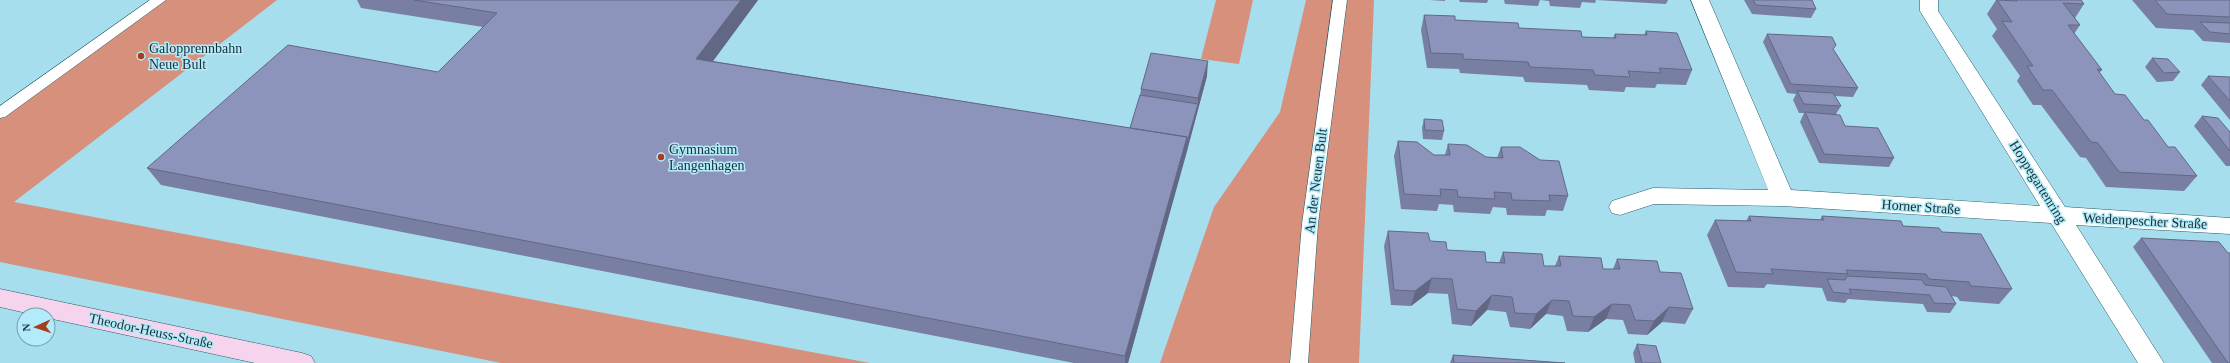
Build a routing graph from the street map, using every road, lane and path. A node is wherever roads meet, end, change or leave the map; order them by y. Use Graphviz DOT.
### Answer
graph roads {
  1 [pos="159,0"];
  2 [pos="1340,0"];
  3 [pos="1700,0"];
  4 [pos="1929,0"];
  5 [pos="0,113"];
  6 [pos="1783,198"];
  7 [pos="1620,207"];
  8 [pos="2059,216"];
  9 [pos="2230,226"];
  10 [pos="0,298"];
  11 [pos="302,363"];
  12 [pos="1299,363"];
  13 [pos="2151,363"];
  1 -- 5 [label="lane"];
  2 -- 12 [label="lane, An der Neuen Bult"];
  3 -- 6 [label="street"];
  4 -- 8 [label="street, Hoppegartenring"];
  6 -- 7 [label="street, Horner Straße"];
  6 -- 8 [label="street, Horner Straße"];
  8 -- 9 [label="street, Weidenpescher Straße"];
  8 -- 13 [label="street, Hoppegartenring"];
  10 -- 11 [label="street, Theodor-Heuss-Straße"];
}
